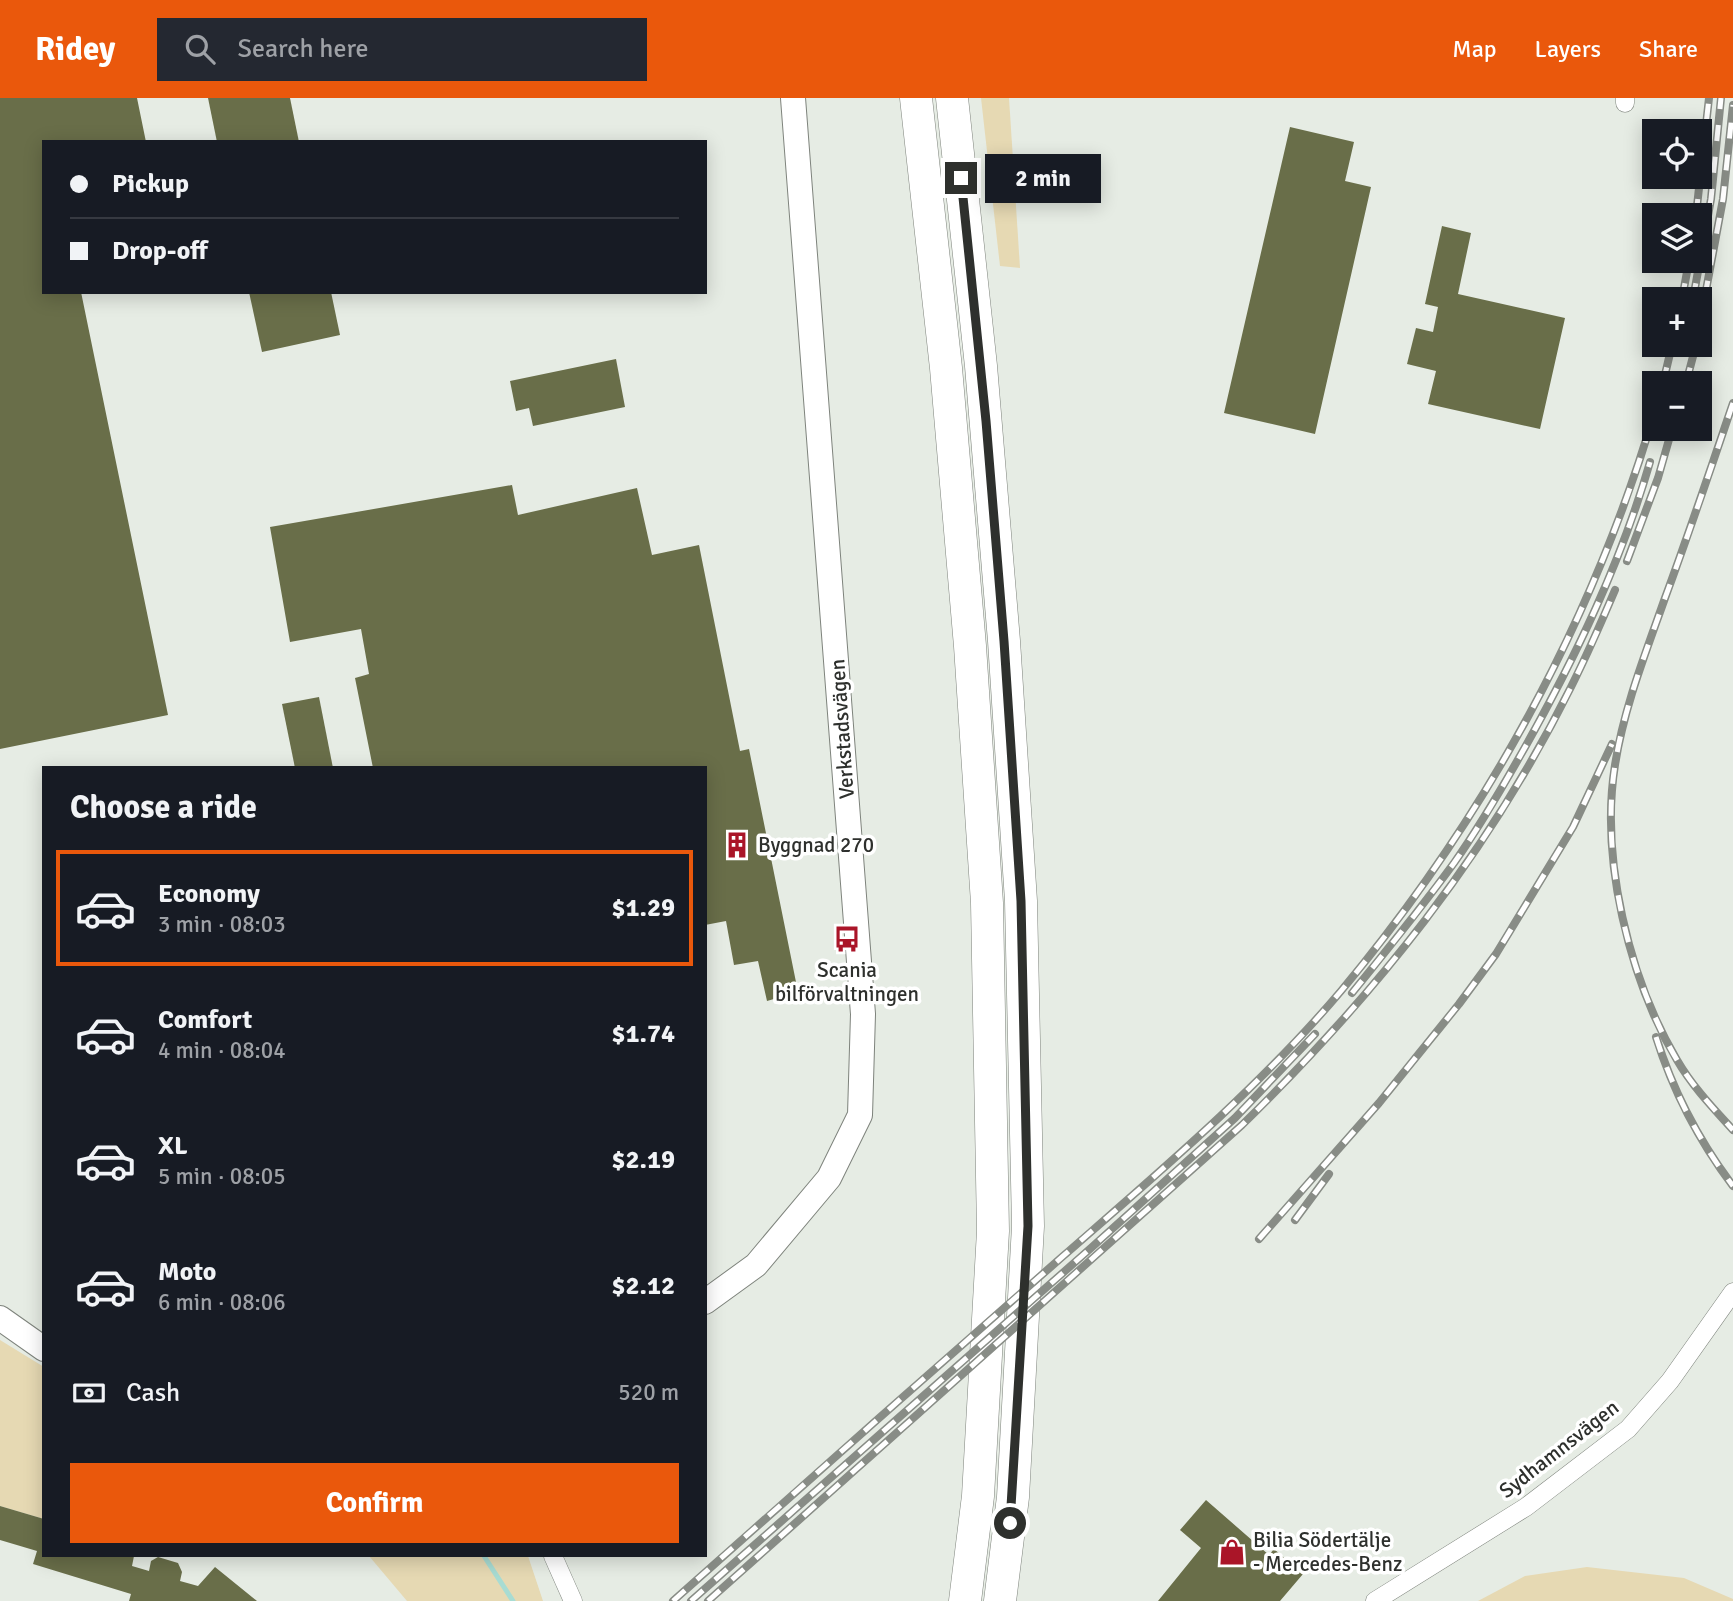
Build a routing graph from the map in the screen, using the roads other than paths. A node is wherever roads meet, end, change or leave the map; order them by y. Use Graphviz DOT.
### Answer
graph roads {
  1 [pos="793,98"];
  2 [pos="916,98"];
  3 [pos="952,98"];
  4 [pos="1733,1292"];
  5 [pos="707,1301"];
  6 [pos="0,1318"];
  7 [pos="42,1348"];
  8 [pos="553,1557"];
  9 [pos="573,1601"];
  10 [pos="965,1601"];
  11 [pos="1000,1601"];
  12 [pos="1375,1601"];
  1 -- 5 [label="main road, Verkstadsvägen"];
  2 -- 10 [label="highway"];
  3 -- 11 [label="highway"];
  4 -- 12 [label="street, Sydhamnsvägen"];
  6 -- 7 [label="main road"];
  8 -- 9 [label="street"];
}
